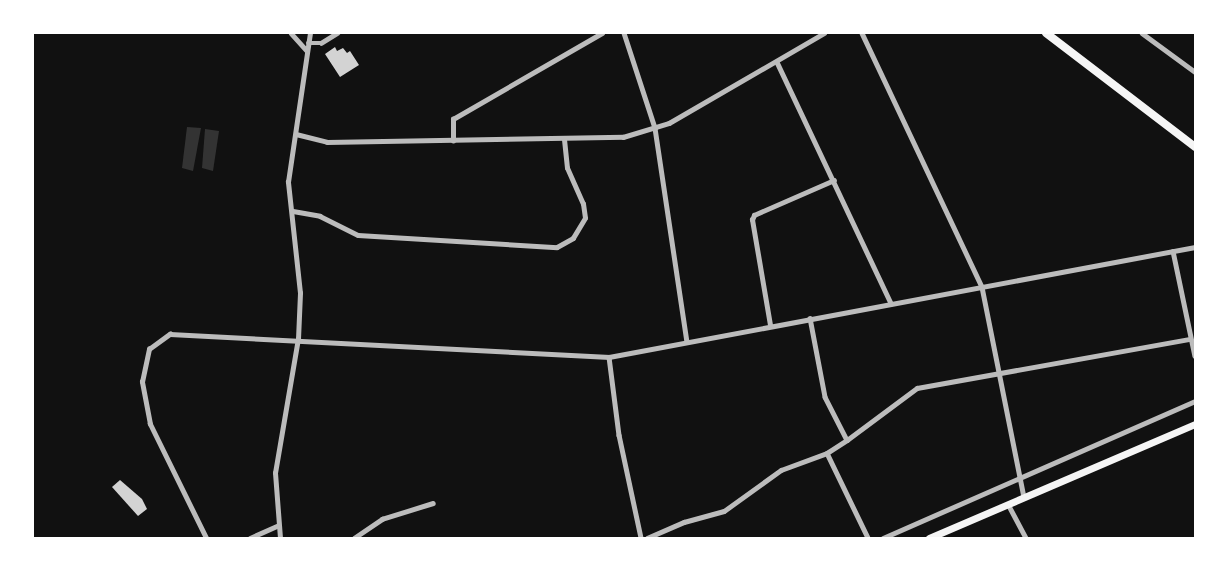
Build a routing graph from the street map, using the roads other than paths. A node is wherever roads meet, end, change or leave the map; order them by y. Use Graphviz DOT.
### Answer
graph roads {
  1 [pos="291,33"];
  2 [pos="310,33"];
  3 [pos="337,33"];
  4 [pos="602,33"];
  5 [pos="624,33"];
  6 [pos="824,33"];
  7 [pos="862,33"];
  8 [pos="1046,33"];
  9 [pos="1142,33"];
  10 [pos="308,43"];
  11 [pos="307,51"];
  12 [pos="777,62"];
  13 [pos="1195,72"];
  14 [pos="655,128"];
  15 [pos="296,134"];
  16 [pos="564,140"];
  17 [pos="453,141"];
  18 [pos="1195,147"];
  19 [pos="834,180"];
  20 [pos="293,211"];
  21 [pos="1195,247"];
  22 [pos="1173,251"];
  23 [pos="982,287"];
  24 [pos="891,303"];
  25 [pos="810,318"];
  26 [pos="770,325"];
  27 [pos="298,339"];
  28 [pos="1190,339"];
  29 [pos="687,342"];
  30 [pos="1195,356"];
  31 [pos="609,357"];
  32 [pos="998,373"];
  33 [pos="1195,400"];
  34 [pos="1195,424"];
  35 [pos="847,440"];
  36 [pos="827,453"];
  37 [pos="1018,481"];
  38 [pos="1024,497"];
  39 [pos="433,503"];
  40 [pos="1008,504"];
  41 [pos="278,526"];
  42 [pos="206,538"];
  43 [pos="250,538"];
  44 [pos="280,538"];
  45 [pos="354,538"];
  46 [pos="641,538"];
  47 [pos="647,538"];
  48 [pos="868,538"];
  49 [pos="883,538"];
  50 [pos="929,538"];
  51 [pos="1026,538"];
  1 -- 11 [label="street"];
  2 -- 10 [label="street"];
  3 -- 10 [label="street"];
  4 -- 17 [label="street"];
  5 -- 14 [label="street"];
  6 -- 12 [label="street"];
  7 -- 23 [label="street"];
  8 -- 18 [label="highway"];
  9 -- 13 [label="street"];
  10 -- 11 [label="street"];
  11 -- 15 [label="street"];
  12 -- 14 [label="street"];
  12 -- 19 [label="street"];
  14 -- 16 [label="street"];
  14 -- 29 [label="street"];
  15 -- 17 [label="street"];
  15 -- 20 [label="street"];
  16 -- 17 [label="street"];
  16 -- 20 [label="street"];
  19 -- 24 [label="street"];
  19 -- 26 [label="street"];
  20 -- 27 [label="street"];
  21 -- 22 [label="street"];
  22 -- 23 [label="street"];
  22 -- 28 [label="street"];
  23 -- 24 [label="street"];
  23 -- 32 [label="street"];
  24 -- 25 [label="street"];
  25 -- 26 [label="street"];
  25 -- 35 [label="street"];
  26 -- 29 [label="street"];
  27 -- 31 [label="street"];
  27 -- 41 [label="street"];
  27 -- 42 [label="street"];
  28 -- 30 [label="street"];
  28 -- 32 [label="street"];
  29 -- 31 [label="street"];
  31 -- 46 [label="street"];
  32 -- 35 [label="street"];
  32 -- 37 [label="street"];
  33 -- 37 [label="street"];
  34 -- 38 [label="main road"];
  35 -- 36 [label="street"];
  36 -- 47 [label="street"];
  36 -- 48 [label="street"];
  37 -- 38 [label="street"];
  37 -- 49 [label="street"];
  38 -- 40 [label="main road"];
  39 -- 45 [label="street"];
  40 -- 50 [label="main road"];
  40 -- 51 [label="street"];
  41 -- 43 [label="street"];
  41 -- 44 [label="street"];
}
